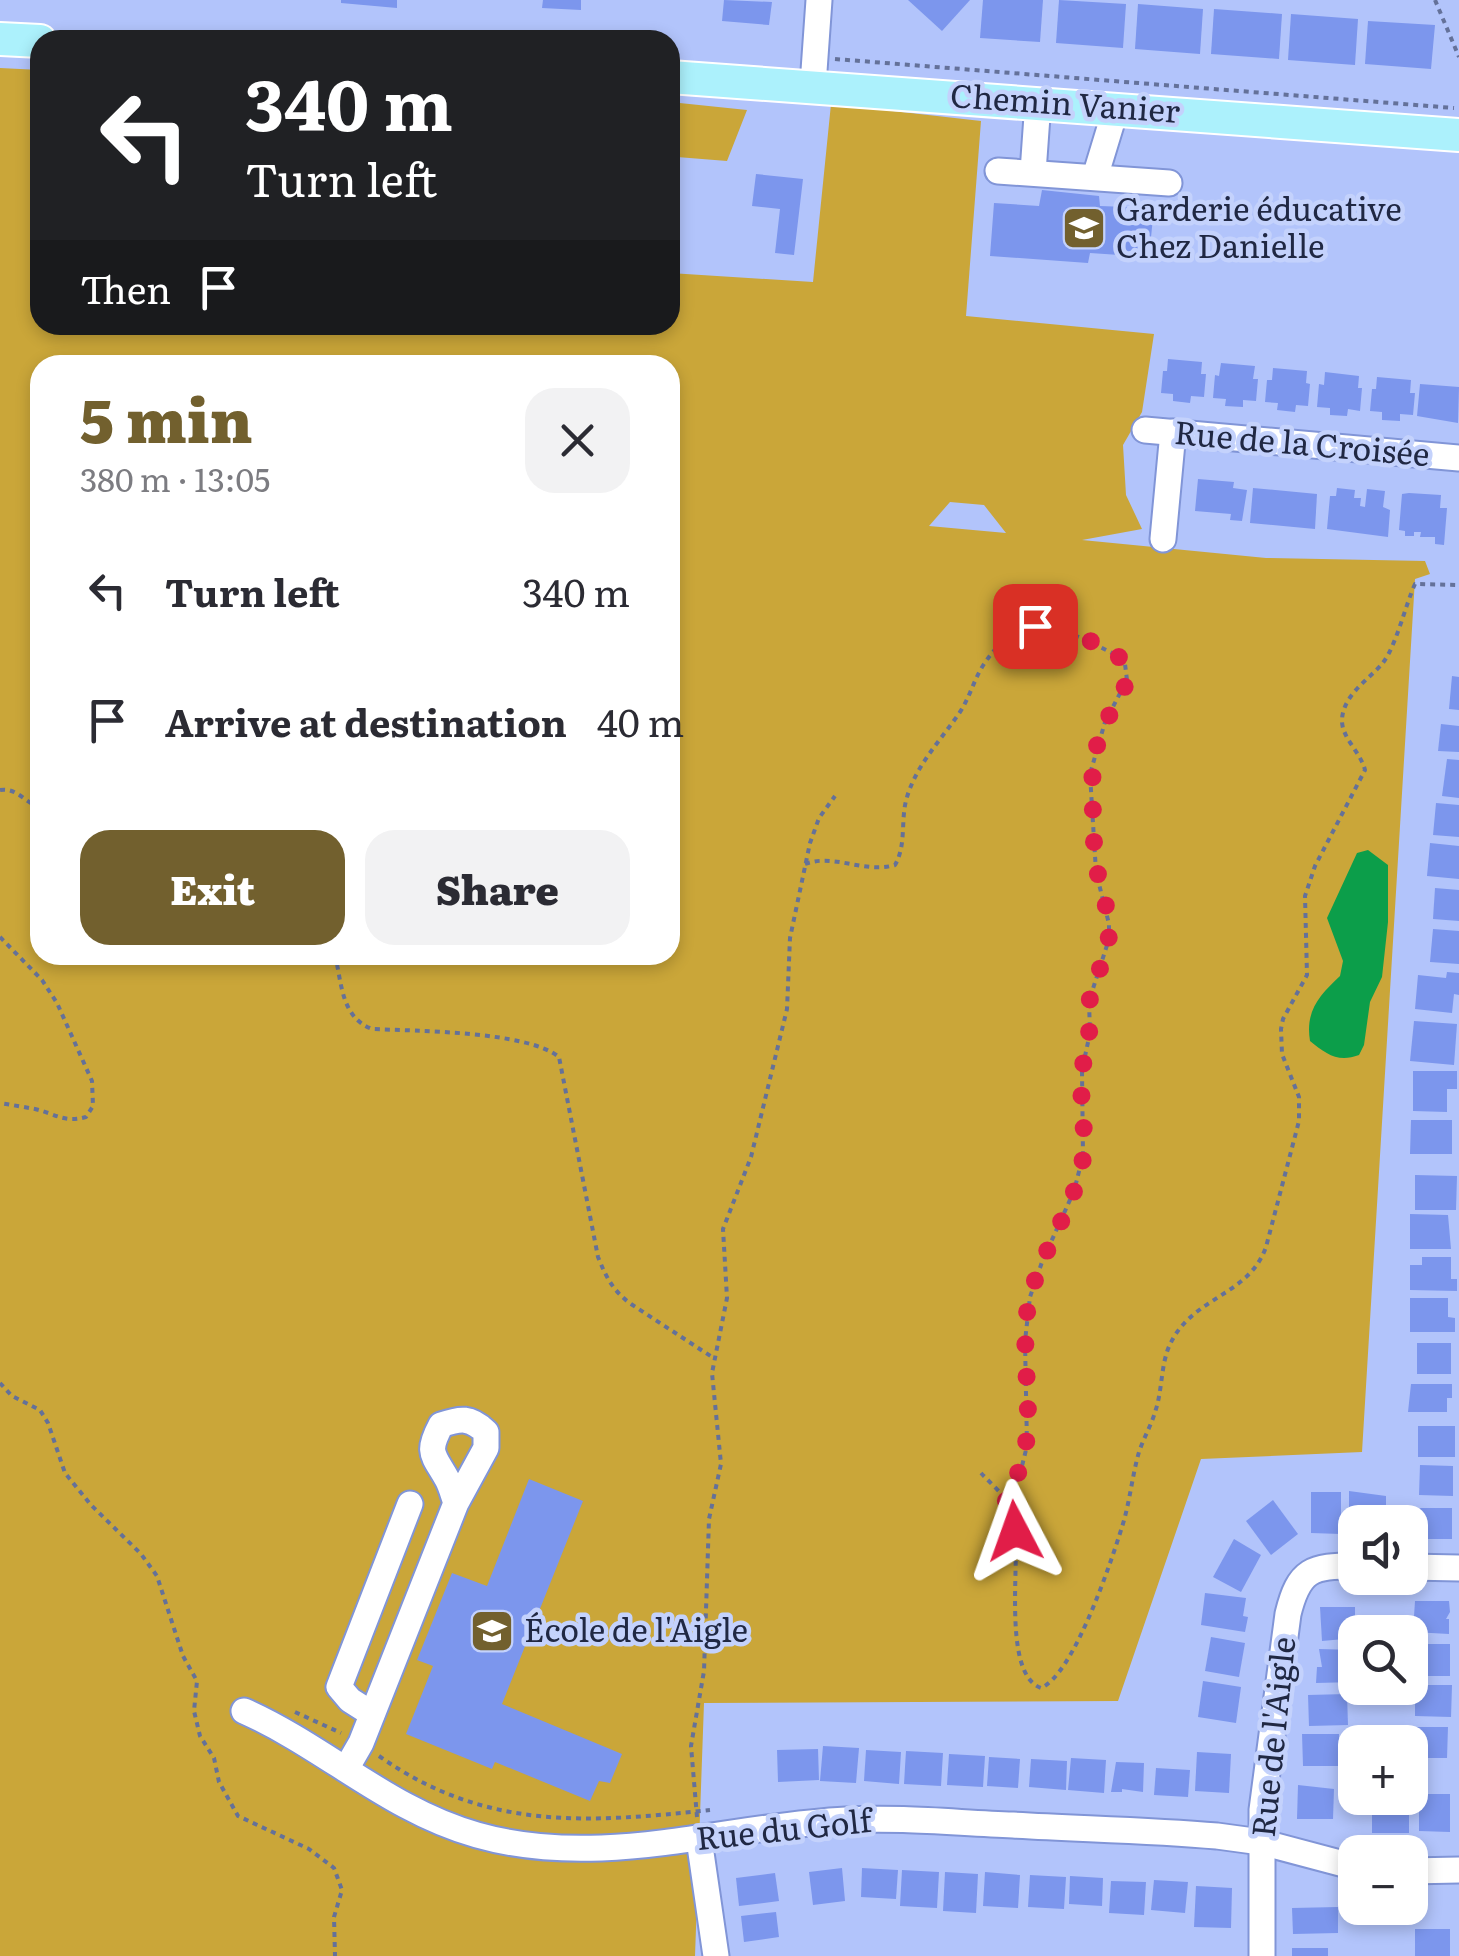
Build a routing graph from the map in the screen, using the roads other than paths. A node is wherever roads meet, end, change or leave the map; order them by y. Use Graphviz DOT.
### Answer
graph roads {
  1 [pos="819,0"];
  2 [pos="0,39"];
  3 [pos="30,41"];
  4 [pos="814,71"];
  5 [pos="680,77"];
  6 [pos="1038,102"];
  7 [pos="1116,108"];
  8 [pos="1459,135"];
  9 [pos="998,171"];
  10 [pos="1033,172"];
  11 [pos="1095,178"];
  12 [pos="1169,183"];
  13 [pos="1144,430"];
  14 [pos="1173,432"];
  15 [pos="1459,458"];
  16 [pos="1163,539"];
  17 [pos="456,1503"];
  18 [pos="410,1504"];
  19 [pos="1338,1566"];
  20 [pos="1428,1567"];
  21 [pos="1459,1568"];
  22 [pos="244,1711"];
  23 [pos="372,1714"];
  24 [pos="346,1770"];
  25 [pos="699,1839"];
  26 [pos="1261,1842"];
  27 [pos="1338,1862"];
  28 [pos="1428,1870"];
  29 [pos="1459,1870"];
  30 [pos="716,1956"];
  31 [pos="1262,1956"];
  1 -- 4 [label="street"];
  2 -- 3 [label="main road"];
  4 -- 5 [label="main road, Chemin Vanier"];
  4 -- 6 [label="main road, Chemin Vanier"];
  6 -- 7 [label="main road, Chemin Vanier"];
  6 -- 10 [label="street"];
  7 -- 8 [label="main road, Chemin Vanier"];
  7 -- 11 [label="street"];
  9 -- 10 [label="street"];
  10 -- 11 [label="street"];
  11 -- 12 [label="street"];
  13 -- 14 [label="street, Rue de la Croisée"];
  14 -- 15 [label="street, Rue de la Croisée"];
  14 -- 16 [label="street"];
  17 -- 23 [label="street"];
  18 -- 23 [label="street"];
  19 -- 26 [label="street, Rue de l'Aigle"];
  20 -- 21 [label="street"];
  22 -- 24 [label="street, Rue du Golf"];
  23 -- 24 [label="street"];
  24 -- 25 [label="street, Rue du Golf"];
  25 -- 26 [label="street, Rue du Golf"];
  25 -- 30 [label="street"];
  26 -- 27 [label="street, Rue du Golf"];
  26 -- 31 [label="street, Rue de l'Aigle"];
  28 -- 29 [label="street"];
}
